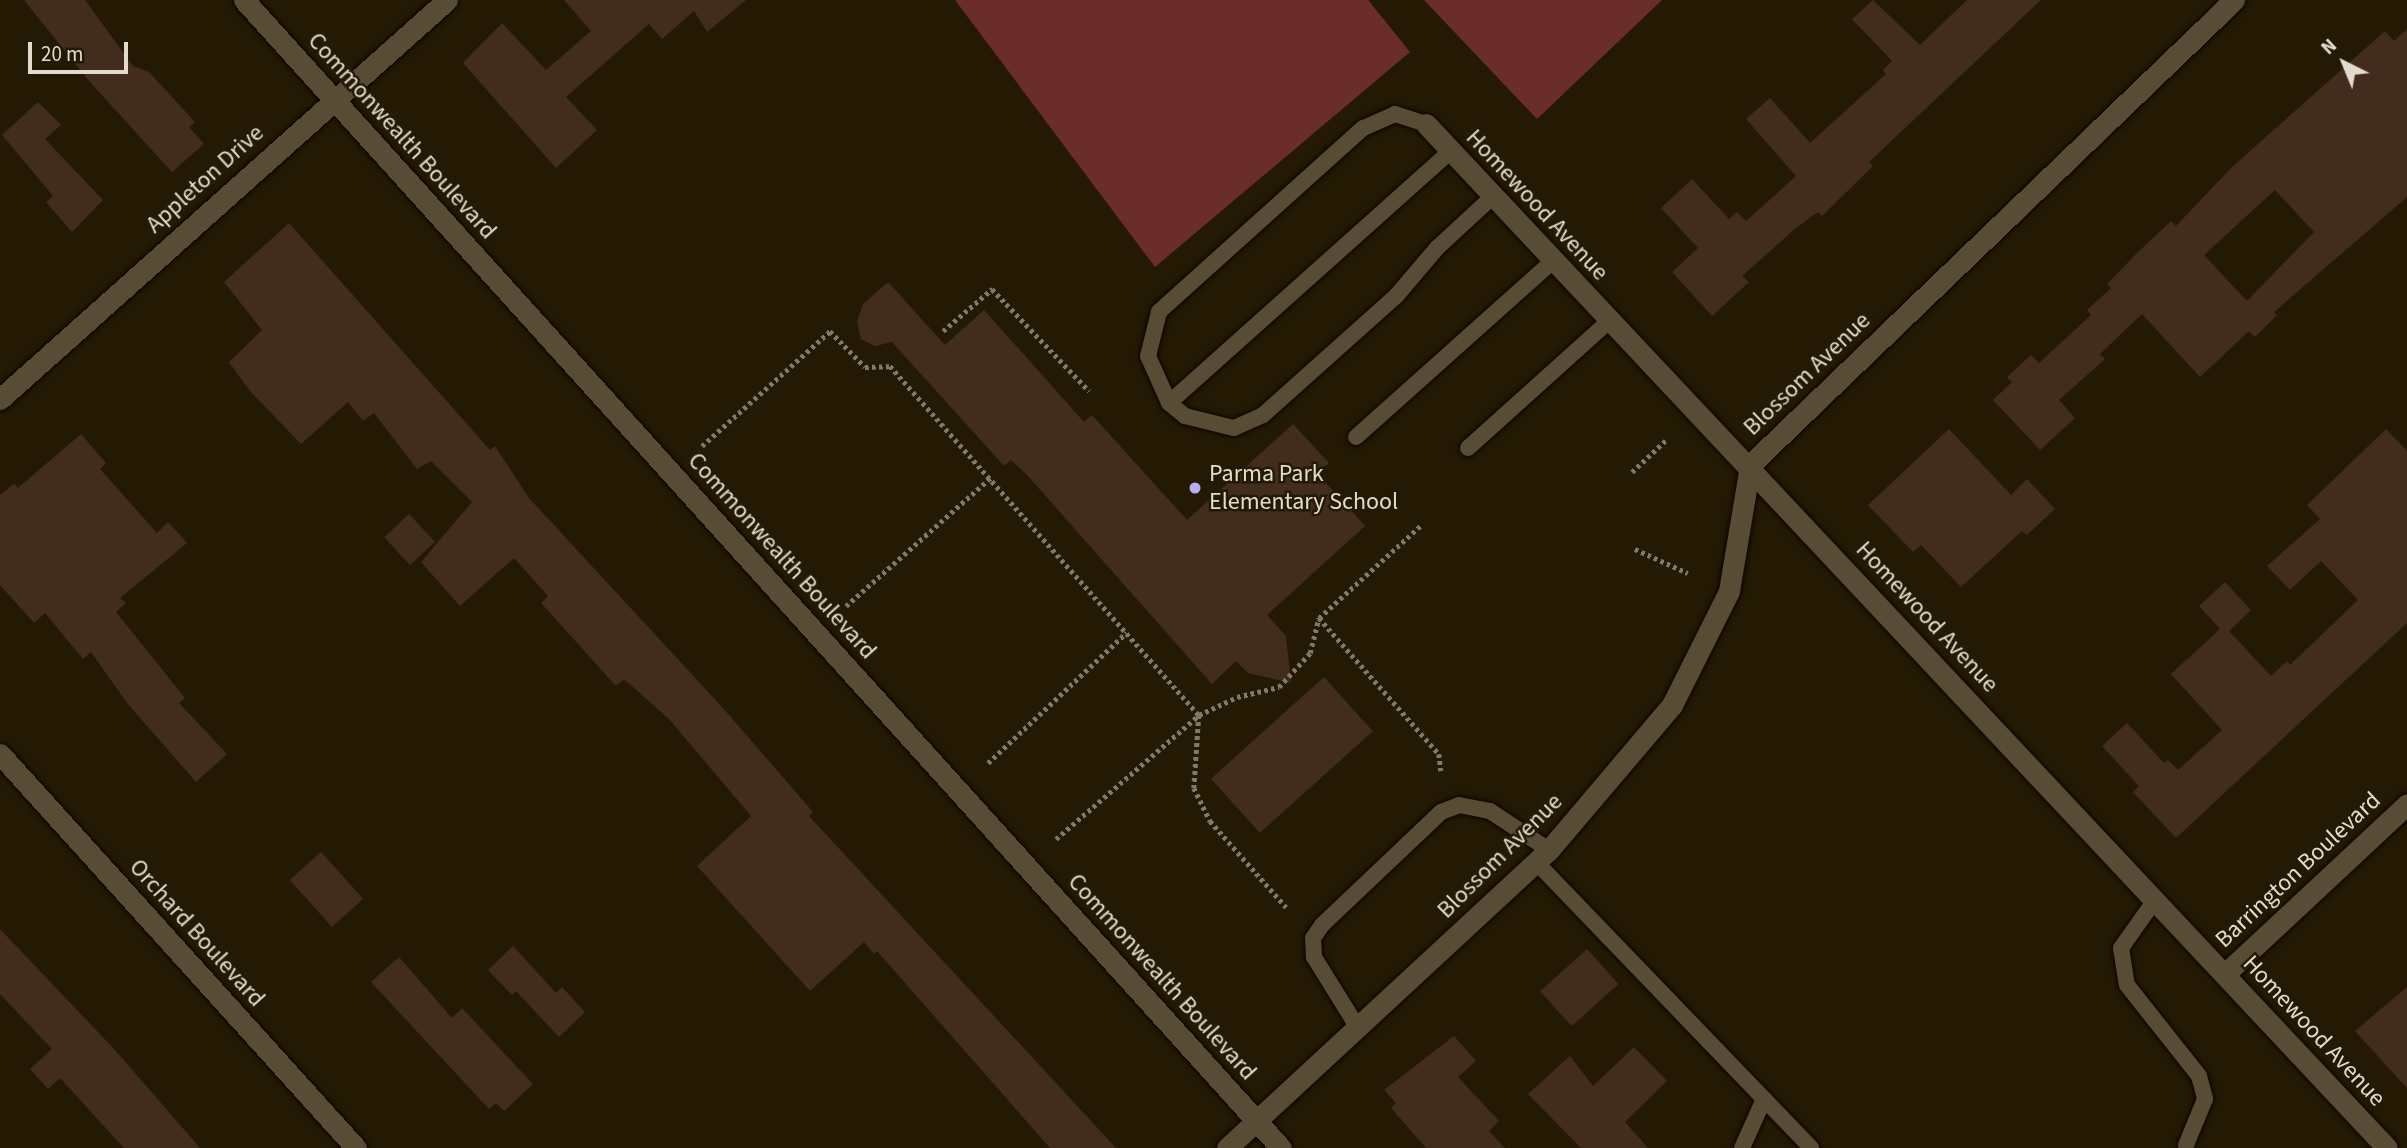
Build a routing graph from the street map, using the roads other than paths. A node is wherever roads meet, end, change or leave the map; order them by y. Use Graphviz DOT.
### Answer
graph roads {
  1 [pos="244,0"];
  2 [pos="447,0"];
  3 [pos="2234,0"];
  4 [pos="333,99"];
  5 [pos="1426,124"];
  6 [pos="1451,151"];
  7 [pos="1492,197"];
  8 [pos="1552,262"];
  9 [pos="1609,321"];
  10 [pos="0,399"];
  11 [pos="1169,403"];
  12 [pos="1356,437"];
  13 [pos="1468,448"];
  14 [pos="1750,465"];
  15 [pos="0,754"];
  16 [pos="2407,804"];
  17 [pos="1543,856"];
  18 [pos="2155,900"];
  19 [pos="2225,974"];
  20 [pos="1358,1028"];
  21 [pos="1764,1100"];
  22 [pos="1257,1121"];
  23 [pos="2184,1147"];
  24 [pos="356,1148"];
  25 [pos="1227,1148"];
  26 [pos="1281,1148"];
  27 [pos="1742,1148"];
  28 [pos="1811,1148"];
  29 [pos="2387,1148"];
  1 -- 4 [label="street, Commonwealth Boulevard"];
  2 -- 4 [label="street, Appleton Drive"];
  3 -- 14 [label="street, Blossom Avenue"];
  4 -- 10 [label="street, Appleton Drive"];
  4 -- 22 [label="street, Commonwealth Boulevard"];
  5 -- 6 [label="street, Homewood Avenue"];
  5 -- 11 [label="lane"];
  6 -- 7 [label="street, Homewood Avenue"];
  6 -- 11 [label="lane"];
  7 -- 8 [label="street, Homewood Avenue"];
  7 -- 11 [label="lane"];
  8 -- 9 [label="street, Homewood Avenue"];
  8 -- 12 [label="lane"];
  9 -- 13 [label="lane"];
  9 -- 14 [label="street, Homewood Avenue"];
  14 -- 17 [label="street, Blossom Avenue"];
  14 -- 18 [label="street, Homewood Avenue"];
  15 -- 24 [label="street, Orchard Boulevard"];
  16 -- 19 [label="street, Barrington Boulevard"];
  17 -- 20 [label="street, Blossom Avenue"];
  17 -- 20 [label="lane"];
  17 -- 21 [label="lane"];
  18 -- 19 [label="street, Homewood Avenue"];
  18 -- 23 [label="lane"];
  19 -- 29 [label="street, Homewood Avenue"];
  20 -- 22 [label="street, Blossom Avenue"];
  21 -- 27 [label="lane"];
  21 -- 28 [label="lane"];
  22 -- 25 [label="street, Blossom Avenue"];
  22 -- 26 [label="street, Commonwealth Boulevard"];
}
